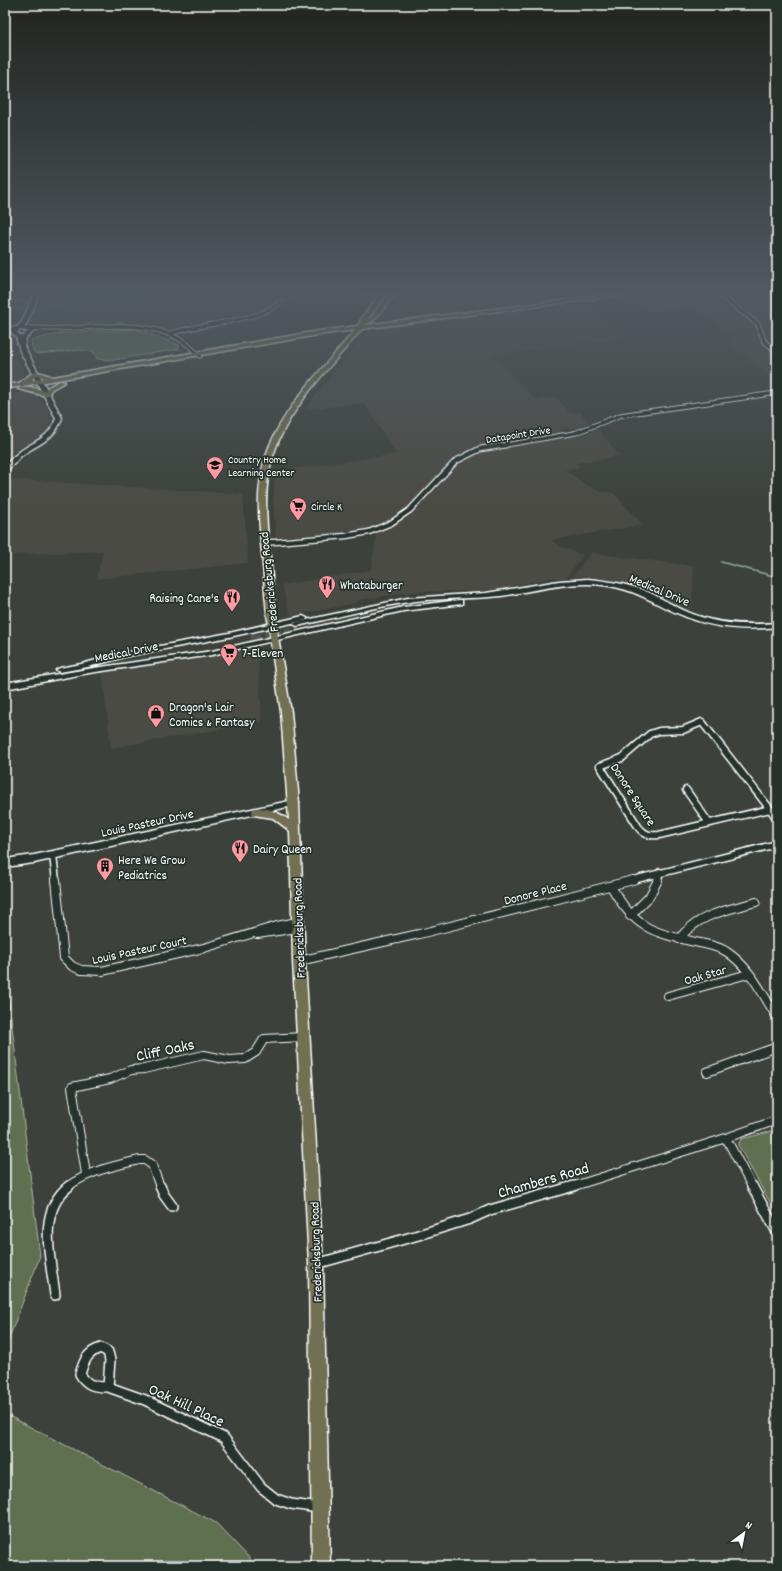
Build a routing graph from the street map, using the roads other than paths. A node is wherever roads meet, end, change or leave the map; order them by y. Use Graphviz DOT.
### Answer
graph roads {
  1 [pos="31,365"];
  2 [pos="142,365"];
  3 [pos="329,365"];
  4 [pos="34,373"];
  5 [pos="62,380"];
  6 [pos="40,384"];
  7 [pos="5,387"];
  8 [pos="20,387"];
  9 [pos="5,392"];
  10 [pos="777,393"];
  11 [pos="46,394"];
  12 [pos="5,469"];
  13 [pos="263,543"];
  14 [pos="486,595"];
  15 [pos="470,599"];
  16 [pos="273,625"];
  17 [pos="777,625"];
  18 [pos="274,638"];
  19 [pos="82,666"];
  20 [pos="90,671"];
  21 [pos="5,680"];
  22 [pos="5,686"];
  23 [pos="686,790"];
  24 [pos="294,803"];
  25 [pos="770,809"];
  26 [pos="257,812"];
  27 [pos="777,819"];
  28 [pos="709,823"];
  29 [pos="295,830"];
  30 [pos="777,844"];
  31 [pos="53,855"];
  32 [pos="5,863"];
  33 [pos="660,872"];
  34 [pos="611,886"];
  35 [pos="756,902"];
  36 [pos="630,916"];
  37 [pos="298,925"];
  38 [pos="679,939"];
  39 [pos="299,961"];
  40 [pos="748,974"];
  41 [pos="668,996"];
  42 [pos="777,1017"];
  43 [pos="304,1037"];
  44 [pos="777,1047"];
  45 [pos="707,1072"];
  46 [pos="777,1120"];
  47 [pos="726,1138"];
  48 [pos="86,1174"];
  49 [pos="172,1206"];
  50 [pos="777,1232"];
  51 [pos="316,1264"];
  52 [pos="55,1295"];
  53 [pos="108,1388"];
  54 [pos="320,1508"];
  55 [pos="321,1566"];
  1 -- 4 [label="street"];
  2 -- 5 [label="main road"];
  3 -- 13 [label="main road, Fredericksburg Road"];
  4 -- 5 [label="main road"];
  4 -- 6 [label="street"];
  4 -- 8 [label="main road"];
  5 -- 6 [label="main road"];
  5 -- 11 [label="main road"];
  6 -- 8 [label="main road"];
  6 -- 11 [label="street"];
  7 -- 8 [label="main road"];
  8 -- 9 [label="main road"];
  8 -- 11 [label="main road"];
  10 -- 13 [label="street, Datapoint Drive"];
  11 -- 12 [label="street"];
  13 -- 16 [label="main road, Fredericksburg Road"];
  14 -- 15 [label="street, Medical Drive"];
  14 -- 15 [label="street, Medical Drive"];
  14 -- 16 [label="street"];
  14 -- 17 [label="street, Medical Drive"];
  15 -- 18 [label="street"];
  16 -- 18 [label="main road, Fredericksburg Road, bridge"];
  16 -- 19 [label="street"];
  18 -- 20 [label="street"];
  18 -- 24 [label="main road, Fredericksburg Road"];
  19 -- 20 [label="street, Medical Drive"];
  19 -- 21 [label="street, Medical Drive"];
  20 -- 22 [label="street, Medical Drive"];
  23 -- 28 [label="street"];
  24 -- 26 [label="street, Louis Pasteur Drive"];
  24 -- 29 [label="main road, Fredericksburg Road"];
  25 -- 27 [label="street, Donore Square"];
  25 -- 28 [label="street, Donore Square"];
  25 -- 28 [label="street, Donore Square"];
  26 -- 29 [label="main road"];
  26 -- 31 [label="street, Louis Pasteur Drive"];
  29 -- 37 [label="main road, Fredericksburg Road"];
  30 -- 33 [label="street, Donore Place"];
  31 -- 32 [label="street, Louis Pasteur Drive"];
  31 -- 37 [label="street, Louis Pasteur Court"];
  33 -- 34 [label="street, Donore Place"];
  33 -- 36 [label="street"];
  34 -- 36 [label="street"];
  34 -- 39 [label="street, Donore Place"];
  35 -- 38 [label="street"];
  36 -- 38 [label="street"];
  37 -- 39 [label="main road, Fredericksburg Road"];
  38 -- 40 [label="street"];
  39 -- 43 [label="main road, Fredericksburg Road"];
  40 -- 41 [label="street, Oak Star"];
  40 -- 42 [label="street"];
  43 -- 48 [label="street, Cliff Oaks"];
  43 -- 51 [label="main road, Fredericksburg Road"];
  44 -- 45 [label="street"];
  46 -- 47 [label="street, Chambers Road"];
  47 -- 50 [label="street"];
  47 -- 51 [label="street, Chambers Road"];
  48 -- 49 [label="street"];
  48 -- 52 [label="street"];
  51 -- 54 [label="main road, Fredericksburg Road"];
  53 -- 54 [label="street, Oak Hill Place"];
  54 -- 55 [label="main road, Fredericksburg Road"];
}
